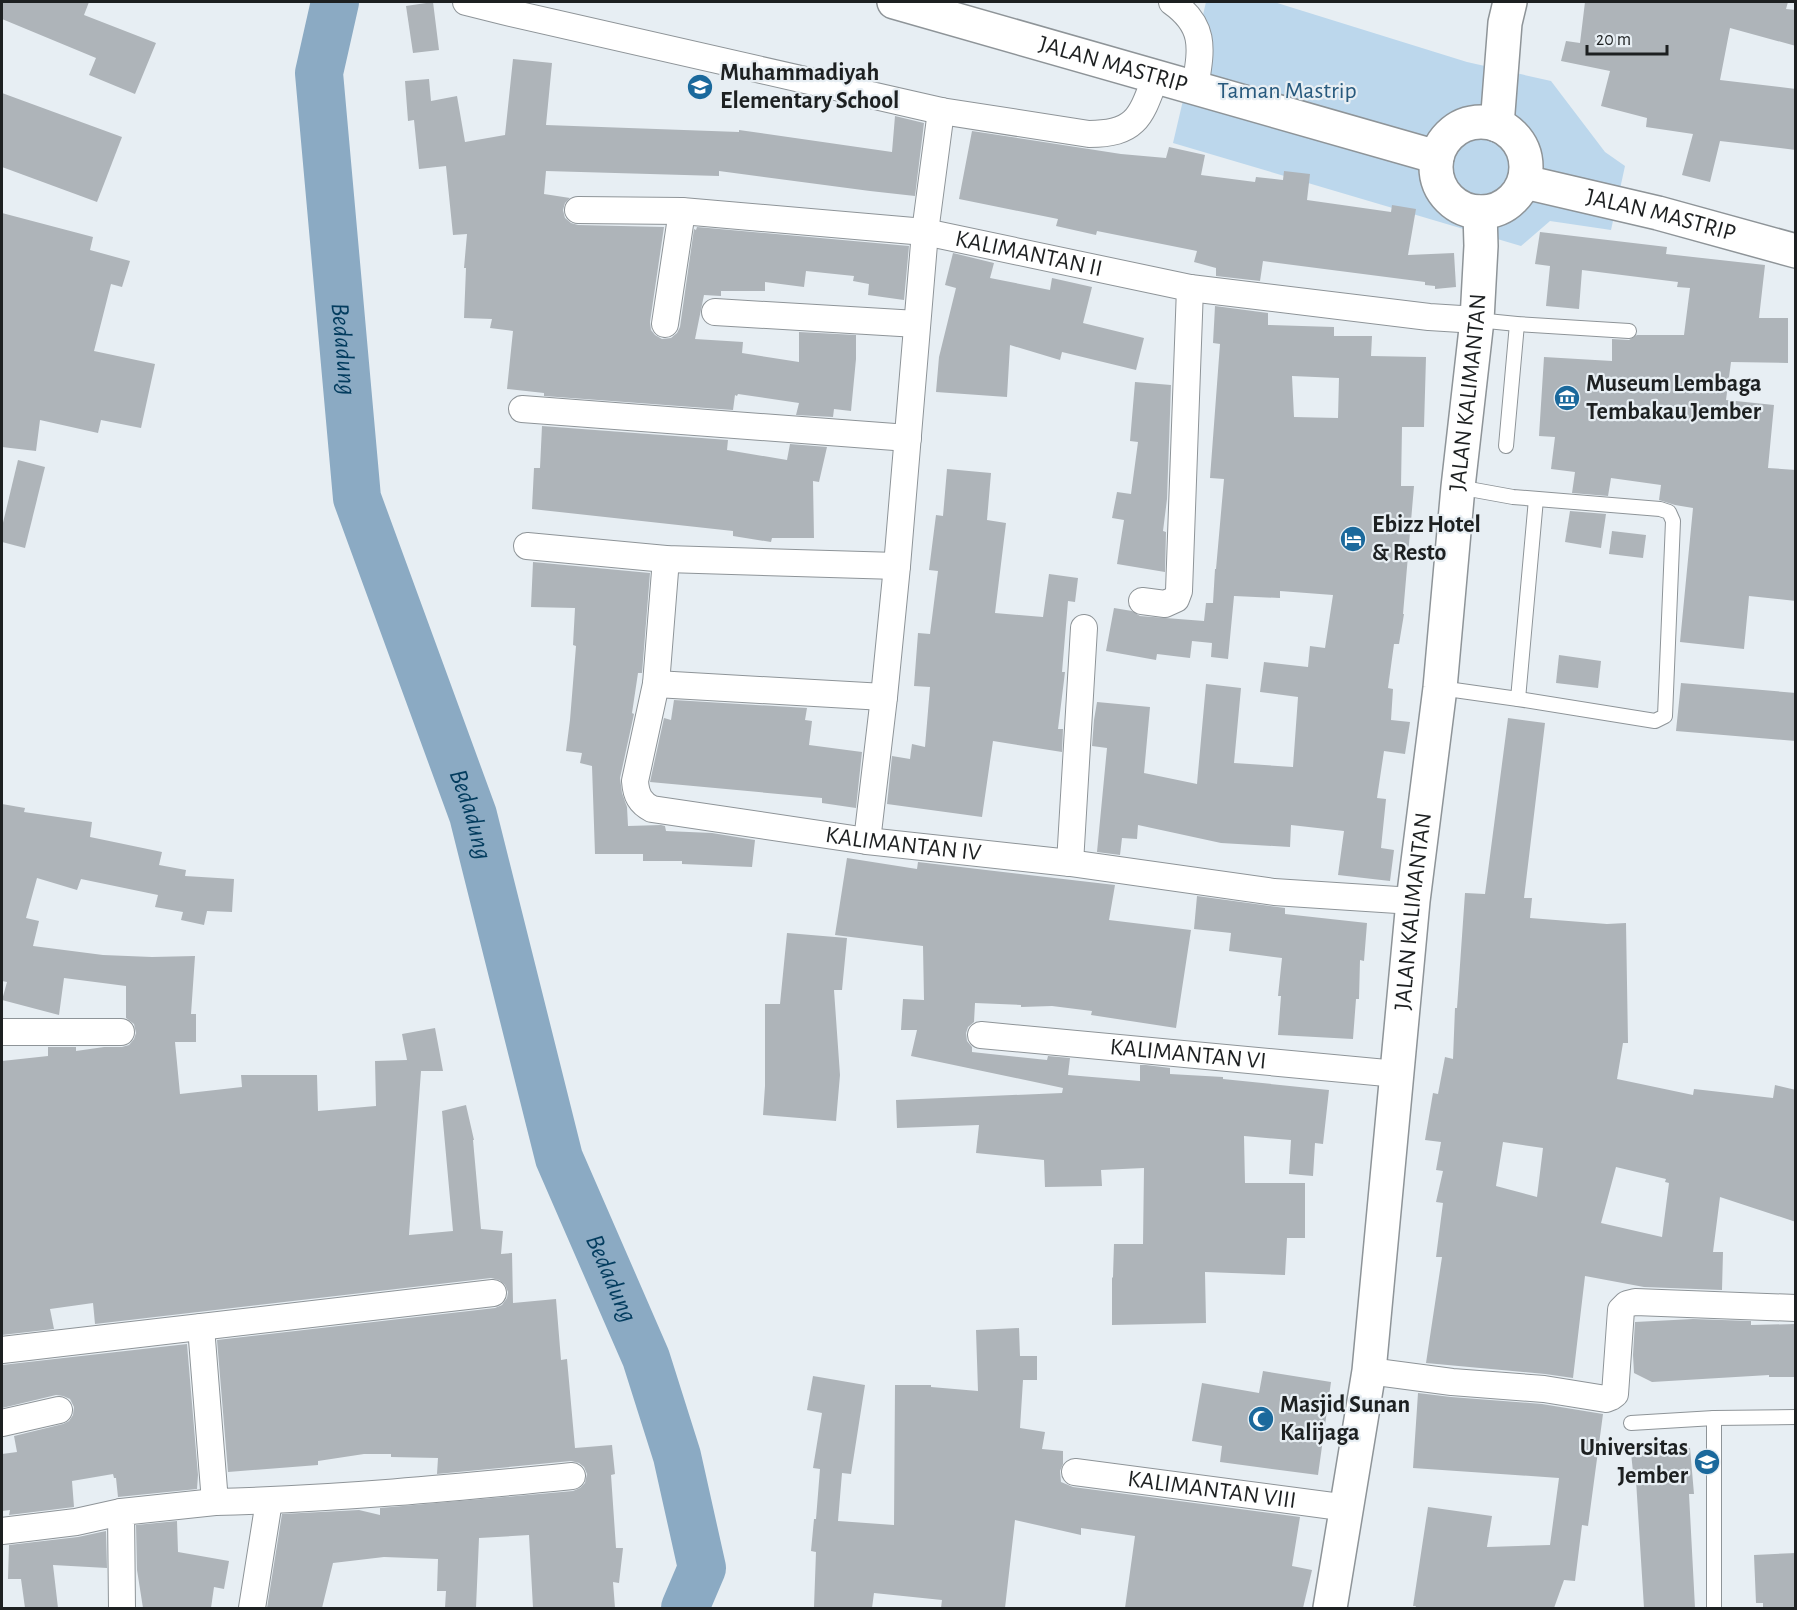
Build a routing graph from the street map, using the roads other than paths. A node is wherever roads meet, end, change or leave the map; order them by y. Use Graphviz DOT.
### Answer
graph roads {
  1 [pos="466,2"];
  2 [pos="894,2"];
  3 [pos="1172,2"];
  4 [pos="1510,2"];
  5 [pos="503,6"];
  6 [pos="1156,76"];
  7 [pos="1195,88"];
  8 [pos="941,111"];
  9 [pos="1497,124"];
  10 [pos="1437,157"];
  11 [pos="1525,182"];
  12 [pos="578,210"];
  13 [pos="682,211"];
  14 [pos="1480,212"];
  15 [pos="925,232"];
  16 [pos="1796,251"];
  17 [pos="1190,288"];
  18 [pos="715,312"];
  19 [pos="1477,320"];
  20 [pos="664,324"];
  21 [pos="917,324"];
  22 [pos="1517,324"];
  23 [pos="1629,331"];
  24 [pos="522,409"];
  25 [pos="908,438"];
  26 [pos="1506,446"];
  27 [pos="1458,488"];
  28 [pos="1536,499"];
  29 [pos="527,546"];
  30 [pos="666,559"];
  31 [pos="897,566"];
  32 [pos="1142,601"];
  33 [pos="1084,628"];
  34 [pos="656,684"];
  35 [pos="1440,688"];
  36 [pos="884,697"];
  37 [pos="1518,699"];
  38 [pos="867,841"];
  39 [pos="1070,863"];
  40 [pos="1413,901"];
  41 [pos="2,1032"];
  42 [pos="121,1032"];
  43 [pos="981,1035"];
  44 [pos="1397,1074"];
  45 [pos="493,1293"];
  46 [pos="1796,1308"];
  47 [pos="201,1327"];
  48 [pos="2,1350"];
  49 [pos="1369,1371"];
  50 [pos="59,1410"];
  51 [pos="1796,1417"];
  52 [pos="1714,1418"];
  53 [pos="2,1423"];
  54 [pos="1631,1423"];
  55 [pos="1075,1472"];
  56 [pos="572,1476"];
  57 [pos="269,1501"];
  58 [pos="215,1502"];
  59 [pos="1348,1508"];
  60 [pos="121,1512"];
  61 [pos="2,1531"];
  62 [pos="122,1608"];
  63 [pos="252,1608"];
  64 [pos="1330,1608"];
  65 [pos="1714,1608"];
  1 -- 5 [label="street"];
  2 -- 6 [label="main road, JALAN MASTRIP"];
  3 -- 7 [label="street"];
  4 -- 9 [label="main road"];
  5 -- 8 [label="street"];
  6 -- 7 [label="main road, JALAN MASTRIP"];
  6 -- 8 [label="street"];
  7 -- 10 [label="main road, JALAN MASTRIP"];
  8 -- 15 [label="street"];
  9 -- 10 [label="main road"];
  9 -- 11 [label="main road"];
  10 -- 14 [label="main road"];
  11 -- 14 [label="main road"];
  11 -- 16 [label="main road, JALAN MASTRIP"];
  12 -- 13 [label="street, KALIMANTAN II"];
  13 -- 15 [label="street, KALIMANTAN II"];
  13 -- 20 [label="street"];
  14 -- 19 [label="main road, JALAN KALIMANTAN"];
  15 -- 17 [label="street, KALIMANTAN II"];
  15 -- 21 [label="street"];
  17 -- 19 [label="street, KALIMANTAN II"];
  17 -- 32 [label="street"];
  18 -- 21 [label="street"];
  19 -- 22 [label="lane"];
  19 -- 27 [label="main road, JALAN KALIMANTAN"];
  21 -- 25 [label="street"];
  22 -- 23 [label="lane"];
  22 -- 26 [label="lane"];
  24 -- 25 [label="street"];
  25 -- 31 [label="street"];
  27 -- 28 [label="lane"];
  27 -- 35 [label="main road, JALAN KALIMANTAN"];
  28 -- 37 [label="lane"];
  28 -- 37 [label="lane"];
  29 -- 30 [label="street"];
  30 -- 31 [label="street"];
  30 -- 34 [label="street, KALIMANTAN IV"];
  31 -- 36 [label="street"];
  33 -- 39 [label="street"];
  34 -- 36 [label="street"];
  34 -- 38 [label="street, KALIMANTAN IV"];
  35 -- 37 [label="lane"];
  35 -- 40 [label="main road, JALAN KALIMANTAN"];
  36 -- 38 [label="street"];
  38 -- 39 [label="street, KALIMANTAN IV"];
  39 -- 40 [label="street, KALIMANTAN IV"];
  40 -- 44 [label="main road, JALAN KALIMANTAN"];
  41 -- 42 [label="street"];
  43 -- 44 [label="street, KALIMANTAN VI"];
  44 -- 49 [label="main road, JALAN KALIMANTAN"];
  45 -- 47 [label="street"];
  46 -- 49 [label="street"];
  47 -- 48 [label="street"];
  47 -- 58 [label="street"];
  49 -- 59 [label="main road, JALAN KALIMANTAN"];
  50 -- 53 [label="street"];
  51 -- 52 [label="lane"];
  52 -- 54 [label="lane"];
  52 -- 65 [label="lane"];
  55 -- 59 [label="street, KALIMANTAN VIII"];
  56 -- 57 [label="street"];
  57 -- 58 [label="street"];
  57 -- 63 [label="street"];
  58 -- 60 [label="street"];
  59 -- 64 [label="main road, JALAN KALIMANTAN"];
  60 -- 61 [label="street"];
  60 -- 62 [label="street"];
}
